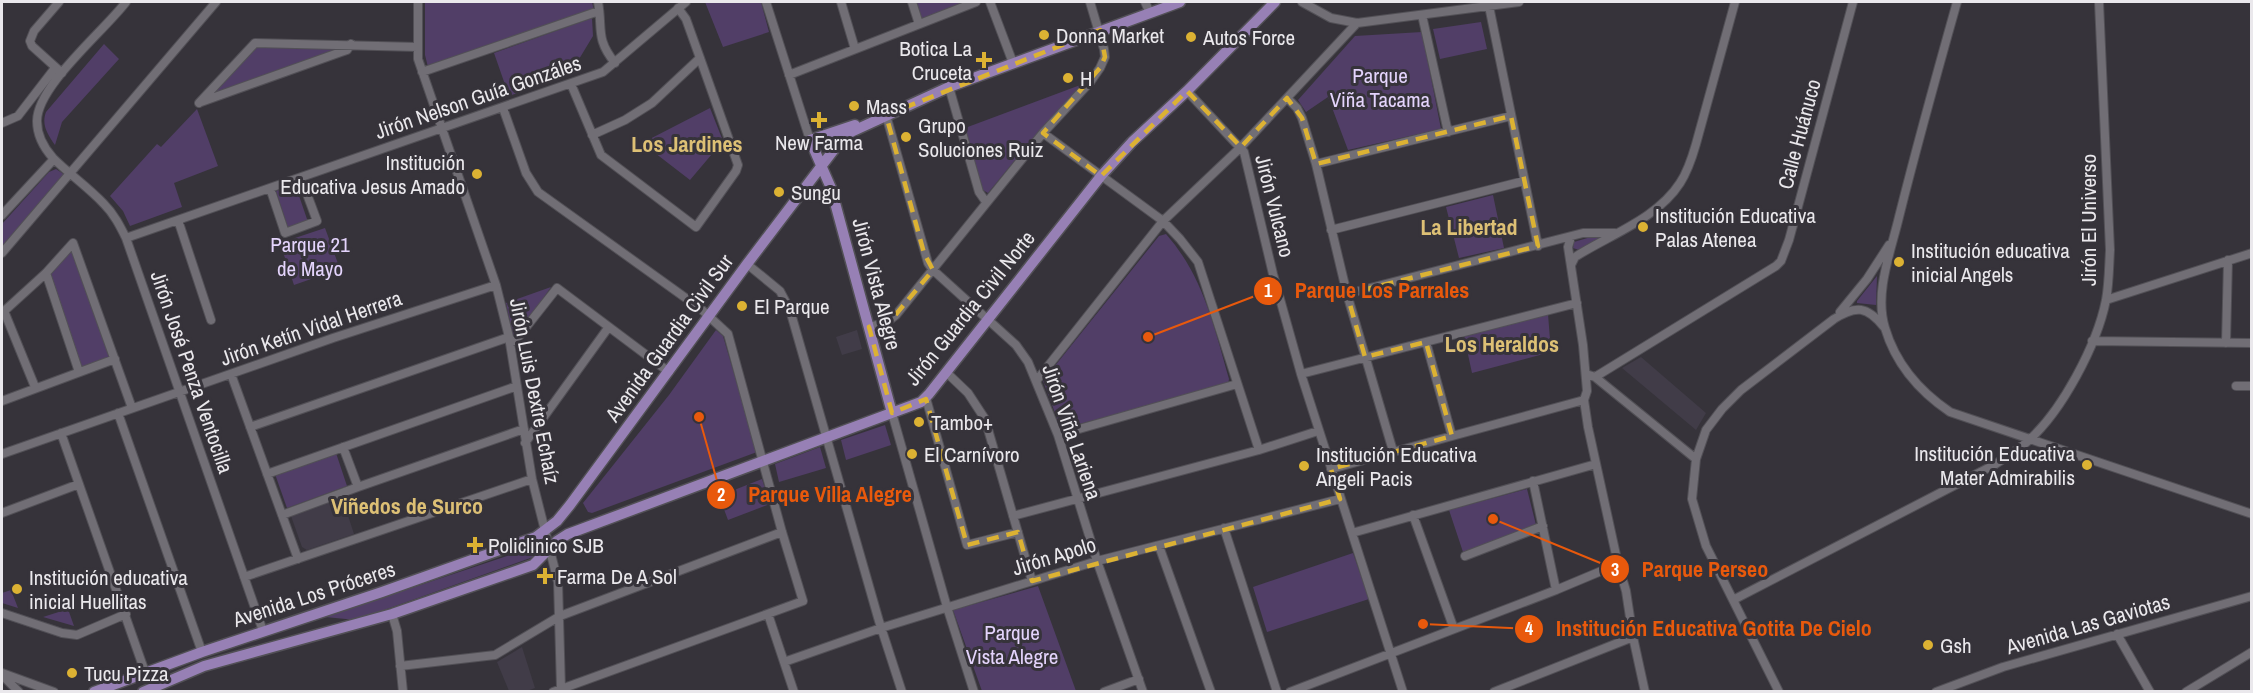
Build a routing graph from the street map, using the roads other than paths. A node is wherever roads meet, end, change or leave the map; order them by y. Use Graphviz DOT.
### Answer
graph roads {
  1 [pos="59,2"];
  2 [pos="126,2"];
  3 [pos="216,2"];
  4 [pos="418,2"];
  5 [pos="686,2"];
  6 [pos="766,2"];
  7 [pos="841,2"];
  8 [pos="912,2"];
  9 [pos="976,2"];
  10 [pos="990,2"];
  11 [pos="1090,2"];
  12 [pos="1145,2"];
  13 [pos="1180,2"];
  14 [pos="1275,2"];
  15 [pos="1302,2"];
  16 [pos="1519,2"];
  17 [pos="1735,2"];
  18 [pos="1853,2"];
  19 [pos="1957,2"];
  20 [pos="2099,2"];
  21 [pos="599,6"];
  22 [pos="1489,6"];
  23 [pos="678,8"];
  24 [pos="1150,13"];
  25 [pos="1422,15"];
  26 [pos="1357,23"];
  27 [pos="919,24"];
  28 [pos="1100,30"];
  29 [pos="351,44"];
  30 [pos="418,47"];
  31 [pos="855,49"];
  32 [pos="700,58"];
  33 [pos="615,63"];
  34 [pos="1013,63"];
  35 [pos="59,70"];
  36 [pos="422,72"];
  37 [pos="789,75"];
  38 [pos="571,84"];
  39 [pos="949,87"];
  40 [pos="1187,91"];
  41 [pos="1287,98"];
  42 [pos="503,108"];
  43 [pos="886,115"];
  44 [pos="1511,116"];
  45 [pos="2,123"];
  46 [pos="442,129"];
  47 [pos="1448,132"];
  48 [pos="1043,133"];
  49 [pos="592,135"];
  50 [pos="810,140"];
  51 [pos="1241,147"];
  52 [pos="54,159"];
  53 [pos="1316,164"];
  54 [pos="821,165"];
  55 [pos="70,172"];
  56 [pos="1101,176"];
  57 [pos="301,178"];
  58 [pos="1524,181"];
  59 [pos="270,188"];
  60 [pos="986,202"];
  61 [pos="2,215"];
  62 [pos="178,220"];
  63 [pos="1163,221"];
  64 [pos="1331,230"];
  65 [pos="1616,233"];
  66 [pos="1571,237"];
  67 [pos="126,238"];
  68 [pos="1894,238"];
  69 [pos="1538,246"];
  70 [pos="2,253"];
  71 [pos="2252,253"];
  72 [pos="2228,260"];
  73 [pos="747,264"];
  74 [pos="1570,267"];
  75 [pos="933,270"];
  76 [pos="46,273"];
  77 [pos="496,285"];
  78 [pos="1347,294"];
  79 [pos="2106,300"];
  80 [pos="1576,303"];
  81 [pos="3,312"];
  82 [pos="709,315"];
  83 [pos="1834,319"];
  84 [pos="211,320"];
  85 [pos="988,320"];
  86 [pos="869,327"];
  87 [pos="1884,327"];
  88 [pos="608,328"];
  89 [pos="510,340"];
  90 [pos="2092,341"];
  91 [pos="1426,342"];
  92 [pos="2226,343"];
  93 [pos="2252,343"];
  94 [pos="1365,357"];
  95 [pos="115,359"];
  96 [pos="79,372"];
  97 [pos="669,372"];
  98 [pos="946,372"];
  99 [pos="231,374"];
  100 [pos="1301,374"];
  101 [pos="1586,374"];
  102 [pos="1595,377"];
  103 [pos="1037,380"];
  104 [pos="1237,384"];
  105 [pos="517,386"];
  106 [pos="2236,386"];
  107 [pos="2252,386"];
  108 [pos="35,387"];
  109 [pos="181,392"];
  110 [pos="926,398"];
  111 [pos="2,400"];
  112 [pos="1584,400"];
  113 [pos="132,408"];
  114 [pos="118,413"];
  115 [pos="892,413"];
  116 [pos="250,427"];
  117 [pos="524,429"];
  118 [pos="1318,431"];
  119 [pos="61,433"];
  120 [pos="1058,435"];
  121 [pos="1452,436"];
  122 [pos="826,437"];
  123 [pos="2030,439"];
  124 [pos="525,443"];
  125 [pos="343,447"];
  126 [pos="1259,450"];
  127 [pos="1393,451"];
  128 [pos="2,454"];
  129 [pos="1696,459"];
  130 [pos="763,461"];
  131 [pos="1596,464"];
  132 [pos="1331,469"];
  133 [pos="267,474"];
  134 [pos="532,479"];
  135 [pos="1533,481"];
  136 [pos="79,484"];
  137 [pos="358,487"];
  138 [pos="1340,499"];
  139 [pos="1077,500"];
  140 [pos="2,513"];
  141 [pos="2252,514"];
  142 [pos="282,515"];
  143 [pos="1413,515"];
  144 [pos="1013,516"];
  145 [pos="1543,526"];
  146 [pos="1224,528"];
  147 [pos="1018,531"];
  148 [pos="545,532"];
  149 [pos="782,532"];
  150 [pos="1352,533"];
  151 [pos="1159,546"];
  152 [pos="549,549"];
  153 [pos="1465,556"];
  154 [pos="297,559"];
  155 [pos="1097,561"];
  156 [pos="1618,564"];
  157 [pos="244,577"];
  158 [pos="1032,581"];
  159 [pos="1556,590"];
  160 [pos="2252,596"];
  161 [pos="1733,600"];
  162 [pos="947,607"];
  163 [pos="2,613"];
  164 [pos="126,614"];
  165 [pos="392,614"];
  166 [pos="768,614"];
  167 [pos="560,616"];
  168 [pos="881,628"];
  169 [pos="1454,629"];
  170 [pos="263,631"];
  171 [pos="2117,634"];
  172 [pos="1633,637"];
  173 [pos="202,652"];
  174 [pos="2252,652"];
  175 [pos="1391,653"];
  176 [pos="784,662"];
  177 [pos="400,666"];
  178 [pos="145,672"];
  179 [pos="2,674"];
  180 [pos="1139,679"];
  181 [pos="557,690"];
  182 [pos="19,692"];
  183 [pos="54,692"];
  184 [pos="94,692"];
  185 [pos="143,692"];
  186 [pos="404,692"];
  187 [pos="794,692"];
  188 [pos="902,692"];
  189 [pos="974,692"];
  190 [pos="1104,692"];
  191 [pos="1143,692"];
  192 [pos="1211,692"];
  193 [pos="1277,692"];
  194 [pos="1290,692"];
  195 [pos="1403,692"];
  196 [pos="1494,692"];
  197 [pos="1645,692"];
  198 [pos="1779,692"];
  199 [pos="1936,692"];
  200 [pos="2150,692"];
  201 [pos="2186,692"];
  1 -- 35 [label="street"];
  2 -- 35 [label="street"];
  3 -- 55 [label="street"];
  4 -- 30 [label="street, Jirón Luis Dextre Echaíz"];
  5 -- 23 [label="street, Jirón Nelson Guía Gonzáles"];
  6 -- 37 [label="street"];
  7 -- 31 [label="street"];
  8 -- 27 [label="street"];
  9 -- 27 [label="street"];
  10 -- 34 [label="street"];
  11 -- 28 [label="street"];
  12 -- 24 [label="street"];
  13 -- 24 [label="main road, Avenida Guardia Civil Sur"];
  14 -- 40 [label="main road, Jirón Guardia Civil Norte"];
  15 -- 26 [label="street"];
  16 -- 22 [label="street"];
  17 -- 65 [label="street"];
  18 -- 102 [label="street, Calle Huánuco"];
  19 -- 68 [label="street"];
  20 -- 79 [label="street, Jirón El Universo"];
  21 -- 33 [label="street"];
  21 -- 36 [label="street"];
  22 -- 25 [label="street"];
  22 -- 44 [label="street"];
  23 -- 32 [label="street"];
  23 -- 33 [label="street, Jirón Nelson Guía Gonzáles"];
  24 -- 28 [label="main road, Avenida Guardia Civil Sur"];
  25 -- 26 [label="street"];
  25 -- 47 [label="street"];
  26 -- 41 [label="street"];
  27 -- 31 [label="street"];
  28 -- 34 [label="main road, Avenida Guardia Civil Sur"];
  28 -- 48 [label="street"];
  29 -- 29 [label="street"];
  29 -- 30 [label="street"];
  30 -- 36 [label="street, Jirón Luis Dextre Echaíz"];
  31 -- 37 [label="street"];
  32 -- 49 [label="street"];
  32 -- 49 [label="street"];
  33 -- 38 [label="street, Jirón Nelson Guía Gonzáles"];
  34 -- 39 [label="main road, Avenida Guardia Civil Sur"];
  35 -- 45 [label="street"];
  35 -- 52 [label="street, Jirón José Penza Ventocilla"];
  36 -- 46 [label="street, Jirón Luis Dextre Echaíz"];
  37 -- 50 [label="street"];
  38 -- 42 [label="street, Jirón Nelson Guía Gonzáles"];
  38 -- 49 [label="street"];
  39 -- 43 [label="main road, Avenida Guardia Civil Sur"];
  39 -- 60 [label="street"];
  40 -- 51 [label="street, Jirón Vulcano"];
  40 -- 56 [label="main road, Jirón Guardia Civil Norte"];
  41 -- 51 [label="street"];
  41 -- 53 [label="street"];
  42 -- 46 [label="street, Jirón Nelson Guía Gonzáles"];
  42 -- 82 [label="street"];
  43 -- 50 [label="main road, Avenida Guardia Civil Sur"];
  43 -- 54 [label="main road, Avenida Guardia Civil Sur"];
  43 -- 75 [label="street, Jirón Viña Lariena"];
  44 -- 47 [label="street"];
  44 -- 58 [label="street"];
  46 -- 57 [label="street, Jirón Nelson Guía Gonzáles"];
  46 -- 77 [label="street, Jirón Luis Dextre Echaíz"];
  47 -- 53 [label="street"];
  48 -- 56 [label="street"];
  48 -- 60 [label="street"];
  50 -- 54 [label="main road"];
  51 -- 63 [label="street"];
  51 -- 100 [label="street, Jirón Vulcano"];
  52 -- 55 [label="street, Jirón José Penza Ventocilla"];
  52 -- 61 [label="street"];
  53 -- 64 [label="street"];
  54 -- 73 [label="main road, Avenida Guardia Civil Sur"];
  54 -- 86 [label="main road, Jirón Vista Alegre"];
  55 -- 67 [label="street, Jirón José Penza Ventocilla"];
  55 -- 70 [label="street"];
  56 -- 63 [label="street"];
  56 -- 85 [label="main road, Jirón Guardia Civil Norte"];
  57 -- 59 [label="street, Jirón Nelson Guía Gonzáles"];
  57 -- 59 [label="street"];
  58 -- 64 [label="street"];
  58 -- 69 [label="street"];
  59 -- 62 [label="street, Jirón Nelson Guía Gonzáles"];
  60 -- 75 [label="street"];
  62 -- 67 [label="street, Jirón Nelson Guía Gonzáles"];
  62 -- 84 [label="street"];
  63 -- 103 [label="street"];
  63 -- 104 [label="street"];
  64 -- 78 [label="street"];
  65 -- 66 [label="street"];
  65 -- 74 [label="street"];
  66 -- 69 [label="street"];
  66 -- 74 [label="street"];
  67 -- 109 [label="street, Jirón José Penza Ventocilla"];
  68 -- 83 [label="street"];
  68 -- 87 [label="street"];
  69 -- 78 [label="street"];
  71 -- 72 [label="street"];
  72 -- 79 [label="street"];
  72 -- 92 [label="street"];
  73 -- 82 [label="main road, Avenida Guardia Civil Sur"];
  73 -- 122 [label="street"];
  74 -- 80 [label="street"];
  75 -- 85 [label="street, Jirón Viña Lariena"];
  75 -- 86 [label="street"];
  76 -- 81 [label="street"];
  76 -- 95 [label="street"];
  76 -- 96 [label="street"];
  77 -- 89 [label="street, Jirón Luis Dextre Echaíz"];
  77 -- 99 [label="street, Jirón Ketín Vidal Herrera"];
  78 -- 94 [label="street"];
  79 -- 90 [label="street, Jirón El Universo"];
  80 -- 91 [label="street"];
  80 -- 101 [label="street"];
  81 -- 108 [label="street"];
  82 -- 97 [label="main road, Avenida Guardia Civil Sur"];
  82 -- 130 [label="street"];
  83 -- 87 [label="street"];
  83 -- 129 [label="street"];
  85 -- 98 [label="main road, Jirón Guardia Civil Norte"];
  85 -- 103 [label="street, Jirón Viña Lariena"];
  86 -- 115 [label="main road, Jirón Vista Alegre"];
  87 -- 123 [label="street"];
  88 -- 89 [label="street"];
  88 -- 97 [label="street"];
  88 -- 124 [label="street"];
  89 -- 105 [label="street, Jirón Luis Dextre Echaíz"];
  89 -- 116 [label="street"];
  90 -- 92 [label="street"];
  90 -- 123 [label="street, Jirón El Universo"];
  91 -- 94 [label="street"];
  91 -- 121 [label="street"];
  92 -- 93 [label="street"];
  94 -- 100 [label="street"];
  94 -- 127 [label="street"];
  95 -- 96 [label="street"];
  95 -- 113 [label="street"];
  96 -- 108 [label="street"];
  97 -- 148 [label="main road, Avenida Guardia Civil Sur"];
  98 -- 110 [label="main road, Jirón Guardia Civil Norte"];
  98 -- 144 [label="street"];
  99 -- 109 [label="street, Jirón Ketín Vidal Herrera"];
  99 -- 116 [label="street"];
  100 -- 118 [label="street, Jirón Vulcano"];
  101 -- 102 [label="street"];
  101 -- 112 [label="street"];
  102 -- 129 [label="street"];
  103 -- 120 [label="street, Jirón Viña Lariena"];
  104 -- 120 [label="street"];
  104 -- 126 [label="street"];
  105 -- 117 [label="street, Jirón Luis Dextre Echaíz"];
  105 -- 125 [label="street"];
  106 -- 107 [label="street"];
  108 -- 111 [label="street"];
  109 -- 113 [label="street, Jirón Ketín Vidal Herrera"];
  109 -- 157 [label="street, Jirón José Penza Ventocilla"];
  110 -- 115 [label="main road, Jirón Guardia Civil Norte"];
  110 -- 147 [label="street"];
  112 -- 121 [label="street"];
  112 -- 131 [label="street"];
  113 -- 114 [label="street, Jirón Ketín Vidal Herrera"];
  114 -- 119 [label="street, Jirón Ketín Vidal Herrera"];
  114 -- 173 [label="street"];
  115 -- 122 [label="main road, Jirón Guardia Civil Norte"];
  115 -- 162 [label="street, Jirón Vista Alegre"];
  116 -- 133 [label="street"];
  117 -- 124 [label="street, Jirón Luis Dextre Echaíz"];
  117 -- 137 [label="street"];
  118 -- 126 [label="street"];
  118 -- 132 [label="street, Jirón Vulcano"];
  119 -- 128 [label="street, Jirón Ketín Vidal Herrera"];
  119 -- 136 [label="street"];
  120 -- 139 [label="street, Jirón Viña Lariena"];
  121 -- 127 [label="street"];
  122 -- 130 [label="main road, Jirón Guardia Civil Norte"];
  122 -- 168 [label="street"];
  123 -- 141 [label="street"];
  123 -- 161 [label="street, Jirón El Universo"];
  124 -- 134 [label="street, Jirón Luis Dextre Echaíz"];
  125 -- 133 [label="street"];
  125 -- 137 [label="street"];
  126 -- 139 [label="street"];
  127 -- 132 [label="street"];
  129 -- 161 [label="street"];
  130 -- 149 [label="street"];
  130 -- 152 [label="main road, Jirón Guardia Civil Norte"];
  131 -- 135 [label="street"];
  131 -- 156 [label="street"];
  132 -- 138 [label="street, Jirón Vulcano"];
  133 -- 142 [label="street"];
  134 -- 148 [label="street, Jirón Luis Dextre Echaíz"];
  134 -- 154 [label="street"];
  135 -- 143 [label="street"];
  135 -- 145 [label="street"];
  136 -- 140 [label="street"];
  136 -- 164 [label="street"];
  137 -- 142 [label="street"];
  138 -- 146 [label="street, Jirón Apolo"];
  138 -- 150 [label="street, Jirón Vulcano"];
  139 -- 144 [label="street"];
  139 -- 155 [label="street, Jirón Viña Lariena"];
  142 -- 154 [label="street"];
  143 -- 150 [label="street"];
  143 -- 169 [label="street"];
  144 -- 147 [label="street"];
  145 -- 153 [label="street"];
  145 -- 159 [label="street"];
  146 -- 151 [label="street, Jirón Apolo"];
  146 -- 193 [label="street"];
  147 -- 158 [label="street"];
  148 -- 152 [label="street, Jirón Luis Dextre Echaíz"];
  148 -- 170 [label="main road, Avenida Los Próceres"];
  149 -- 166 [label="street"];
  149 -- 167 [label="street"];
  150 -- 175 [label="street, Jirón Vulcano"];
  151 -- 155 [label="street, Jirón Apolo"];
  151 -- 192 [label="street"];
  152 -- 165 [label="main road, Avenida Los Próceres"];
  152 -- 167 [label="street, Jirón Luis Dextre Echaíz"];
  154 -- 157 [label="street"];
  155 -- 158 [label="street, Jirón Apolo"];
  155 -- 180 [label="street, Jirón Viña Lariena"];
  156 -- 159 [label="street"];
  156 -- 172 [label="street"];
  157 -- 170 [label="street, Jirón José Penza Ventocilla"];
  158 -- 162 [label="street, Jirón Apolo"];
  159 -- 169 [label="street"];
  160 -- 171 [label="street, Avenida Las Gaviotas"];
  161 -- 198 [label="street"];
  162 -- 168 [label="street, Jirón Apolo"];
  162 -- 189 [label="street, Jirón Vista Alegre"];
  163 -- 164 [label="street"];
  164 -- 178 [label="street"];
  165 -- 177 [label="street"];
  165 -- 185 [label="main road, Avenida Los Próceres"];
  166 -- 176 [label="street"];
  166 -- 181 [label="street"];
  167 -- 177 [label="street"];
  167 -- 181 [label="street, Jirón Luis Dextre Echaíz"];
  168 -- 176 [label="street, Jirón Apolo"];
  168 -- 188 [label="street"];
  169 -- 175 [label="street"];
  170 -- 173 [label="main road, Avenida Los Próceres"];
  171 -- 199 [label="street, Avenida Las Gaviotas"];
  171 -- 200 [label="street"];
  172 -- 196 [label="street"];
  172 -- 197 [label="street"];
  173 -- 178 [label="main road, Avenida Los Próceres"];
  174 -- 201 [label="street"];
  175 -- 194 [label="street"];
  175 -- 195 [label="street, Jirón Vulcano"];
  176 -- 187 [label="street"];
  177 -- 186 [label="street"];
  178 -- 184 [label="main road, Avenida Los Próceres"];
  179 -- 182 [label="street"];
  179 -- 183 [label="street"];
  180 -- 190 [label="street"];
  180 -- 191 [label="street, Jirón Viña Lariena"];
}
